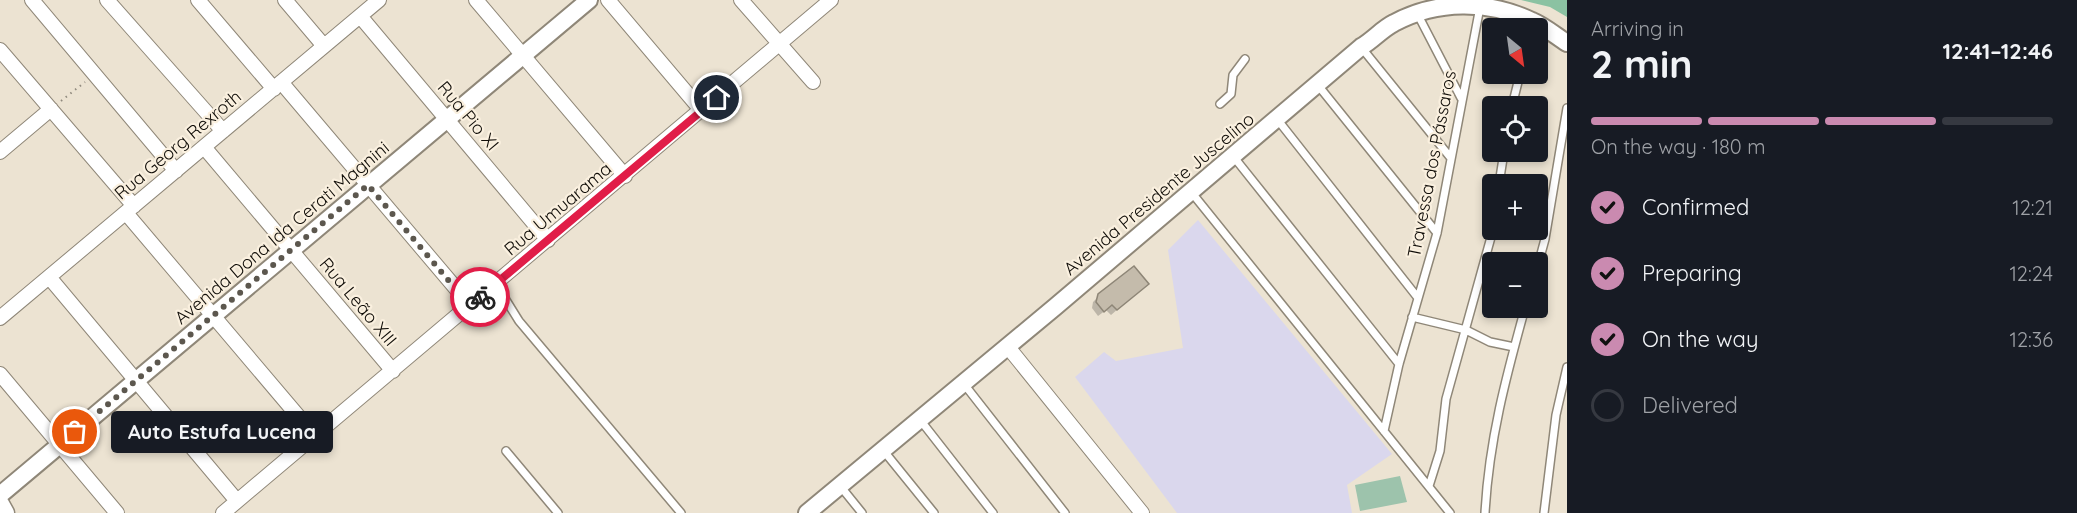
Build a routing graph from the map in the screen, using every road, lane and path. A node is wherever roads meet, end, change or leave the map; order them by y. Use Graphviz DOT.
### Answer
graph roads {
  1 [pos="32,0"];
  2 [pos="107,0"];
  3 [pos="198,0"];
  4 [pos="285,0"];
  5 [pos="476,0"];
  6 [pos="589,0"];
  7 [pos="608,0"];
  8 [pos="741,0"];
  9 [pos="831,0"];
  10 [pos="374,1"];
  11 [pos="1480,7"];
  12 [pos="1417,13"];
  13 [pos="360,16"];
  14 [pos="1518,18"];
  15 [pos="1548,33"];
  16 [pos="1567,43"];
  17 [pos="324,46"];
  18 [pos="779,46"];
  19 [pos="1361,47"];
  20 [pos="0,50"];
  21 [pos="523,55"];
  22 [pos="1245,59"];
  23 [pos="94,75"];
  24 [pos="813,82"];
  25 [pos="1317,84"];
  26 [pos="277,85"];
  27 [pos="1461,98"];
  28 [pos="1220,104"];
  29 [pos="1567,108"];
  30 [pos="51,109"];
  31 [pos="702,111"];
  32 [pos="447,119"];
  33 [pos="1276,119"];
  34 [pos="223,131"];
  35 [pos="204,147"];
  36 [pos="0,152"];
  37 [pos="1233,156"];
  38 [pos="1450,157"];
  39 [pos="176,171"];
  40 [pos="625,176"];
  41 [pos="368,185"];
  42 [pos="1191,192"];
  43 [pos="130,209"];
  44 [pos="1437,233"];
  45 [pos="548,240"];
  46 [pos="1490,240"];
  47 [pos="291,250"];
  48 [pos="1542,252"];
  49 [pos="49,278"];
  50 [pos="495,284"];
  51 [pos="1418,297"];
  52 [pos="470,306"];
  53 [pos="213,316"];
  54 [pos="1412,317"];
  55 [pos="0,318"];
  56 [pos="1523,318"];
  57 [pos="1466,330"];
  58 [pos="1008,347"];
  59 [pos="1514,347"];
  60 [pos="1399,363"];
  61 [pos="1567,367"];
  62 [pos="393,370"];
  63 [pos="0,374"];
  64 [pos="136,381"];
  65 [pos="964,384"];
  66 [pos="920,420"];
  67 [pos="1384,431"];
  68 [pos="315,436"];
  69 [pos="60,445"];
  70 [pos="883,450"];
  71 [pos="506,451"];
  72 [pos="840,486"];
  73 [pos="1429,486"];
  74 [pos="0,495"];
  75 [pos="237,501"];
  76 [pos="0,504"];
  77 [pos="5,513"];
  78 [pos="117,513"];
  79 [pos="223,513"];
  80 [pos="558,513"];
  81 [pos="681,513"];
  82 [pos="807,513"];
  83 [pos="862,513"];
  84 [pos="934,513"];
  85 [pos="993,513"];
  86 [pos="1065,513"];
  87 [pos="1142,513"];
  88 [pos="1450,513"];
  89 [pos="1485,513"];
  90 [pos="1544,513"];
  1 -- 23 [label="street"];
  2 -- 34 [label="street"];
  3 -- 26 [label="street"];
  4 -- 17 [label="street"];
  5 -- 21 [label="street"];
  6 -- 21 [label="street, Avenida Dona Ida Cerati Magnini"];
  7 -- 31 [label="street"];
  8 -- 18 [label="street"];
  9 -- 18 [label="street, Rua Umuarama"];
  10 -- 13 [label="street, Rua Georg Rexroth"];
  11 -- 12 [label="street, Avenida Presidente Juscelino"];
  11 -- 14 [label="street, Avenida Presidente Juscelino"];
  11 -- 27 [label="lane, Travessa dos Pássaros"];
  12 -- 19 [label="street, Avenida Presidente Juscelino"];
  12 -- 27 [label="lane"];
  13 -- 17 [label="street, Rua Georg Rexroth"];
  13 -- 32 [label="street, Rua Pio XI"];
  15 -- 16 [label="street, Avenida Presidente Juscelino"];
  17 -- 26 [label="street, Rua Georg Rexroth"];
  18 -- 24 [label="street"];
  18 -- 31 [label="street, Rua Umuarama"];
  19 -- 25 [label="street, Avenida Presidente Juscelino"];
  19 -- 38 [label="lane"];
  20 -- 30 [label="street"];
  21 -- 32 [label="street, Avenida Dona Ida Cerati Magnini"];
  21 -- 40 [label="street"];
  22 -- 28 [label="lane"];
  23 -- 30 [label="path"];
  23 -- 39 [label="street"];
  25 -- 33 [label="street, Avenida Presidente Juscelino"];
  25 -- 44 [label="lane"];
  26 -- 34 [label="street, Rua Georg Rexroth"];
  26 -- 41 [label="street"];
  27 -- 38 [label="lane, Travessa dos Pássaros"];
  29 -- 48 [label="lane"];
  30 -- 36 [label="street"];
  30 -- 43 [label="street"];
  31 -- 40 [label="street, Rua Umuarama"];
  32 -- 41 [label="street, Avenida Dona Ida Cerati Magnini"];
  32 -- 45 [label="street, Rua Pio XI"];
  33 -- 37 [label="street, Avenida Presidente Juscelino"];
  33 -- 51 [label="lane"];
  34 -- 35 [label="street, Rua Georg Rexroth"];
  35 -- 39 [label="street, Rua Georg Rexroth"];
  35 -- 47 [label="street, Rua Leão XIII"];
  37 -- 42 [label="street, Avenida Presidente Juscelino"];
  37 -- 60 [label="lane"];
  38 -- 44 [label="lane, Travessa dos Pássaros"];
  39 -- 43 [label="street, Rua Georg Rexroth"];
  40 -- 45 [label="street, Rua Umuarama"];
  41 -- 47 [label="street, Avenida Dona Ida Cerati Magnini"];
  41 -- 52 [label="street"];
  42 -- 58 [label="street, Avenida Presidente Juscelino"];
  42 -- 67 [label="lane"];
  43 -- 49 [label="street, Rua Georg Rexroth"];
  43 -- 53 [label="street"];
  44 -- 51 [label="lane, Travessa dos Pássaros"];
  45 -- 50 [label="street, Rua Umuarama"];
  46 -- 57 [label="lane"];
  47 -- 53 [label="street, Avenida Dona Ida Cerati Magnini"];
  47 -- 62 [label="street, Rua Leão XIII"];
  49 -- 55 [label="street, Rua Georg Rexroth"];
  49 -- 64 [label="street"];
  50 -- 52 [label="street, Rua Umuarama"];
  50 -- 81 [label="lane"];
  51 -- 54 [label="lane, Travessa dos Pássaros"];
  52 -- 62 [label="street, Rua Umuarama"];
  53 -- 64 [label="street, Avenida Dona Ida Cerati Magnini"];
  53 -- 68 [label="street"];
  54 -- 57 [label="lane"];
  54 -- 60 [label="lane, Travessa dos Pássaros"];
  56 -- 59 [label="lane"];
  57 -- 59 [label="lane"];
  57 -- 73 [label="lane"];
  58 -- 65 [label="street, Avenida Presidente Juscelino"];
  58 -- 87 [label="street"];
  59 -- 89 [label="lane"];
  60 -- 67 [label="lane, Travessa dos Pássaros"];
  61 -- 90 [label="lane"];
  62 -- 68 [label="street, Rua Umuarama"];
  63 -- 69 [label="street"];
  64 -- 69 [label="street, Avenida Dona Ida Cerati Magnini"];
  64 -- 75 [label="street"];
  65 -- 66 [label="street, Avenida Presidente Juscelino"];
  65 -- 86 [label="lane"];
  66 -- 70 [label="street, Avenida Presidente Juscelino"];
  66 -- 85 [label="lane"];
  67 -- 73 [label="lane"];
  68 -- 75 [label="street, Rua Umuarama"];
  69 -- 74 [label="street, Avenida Dona Ida Cerati Magnini"];
  69 -- 78 [label="street"];
  70 -- 72 [label="street, Avenida Presidente Juscelino"];
  70 -- 84 [label="lane"];
  71 -- 80 [label="lane"];
  72 -- 82 [label="street, Avenida Presidente Juscelino"];
  72 -- 83 [label="lane"];
  73 -- 88 [label="lane"];
  75 -- 79 [label="street, Rua Umuarama"];
  76 -- 77 [label="main road"];
}
